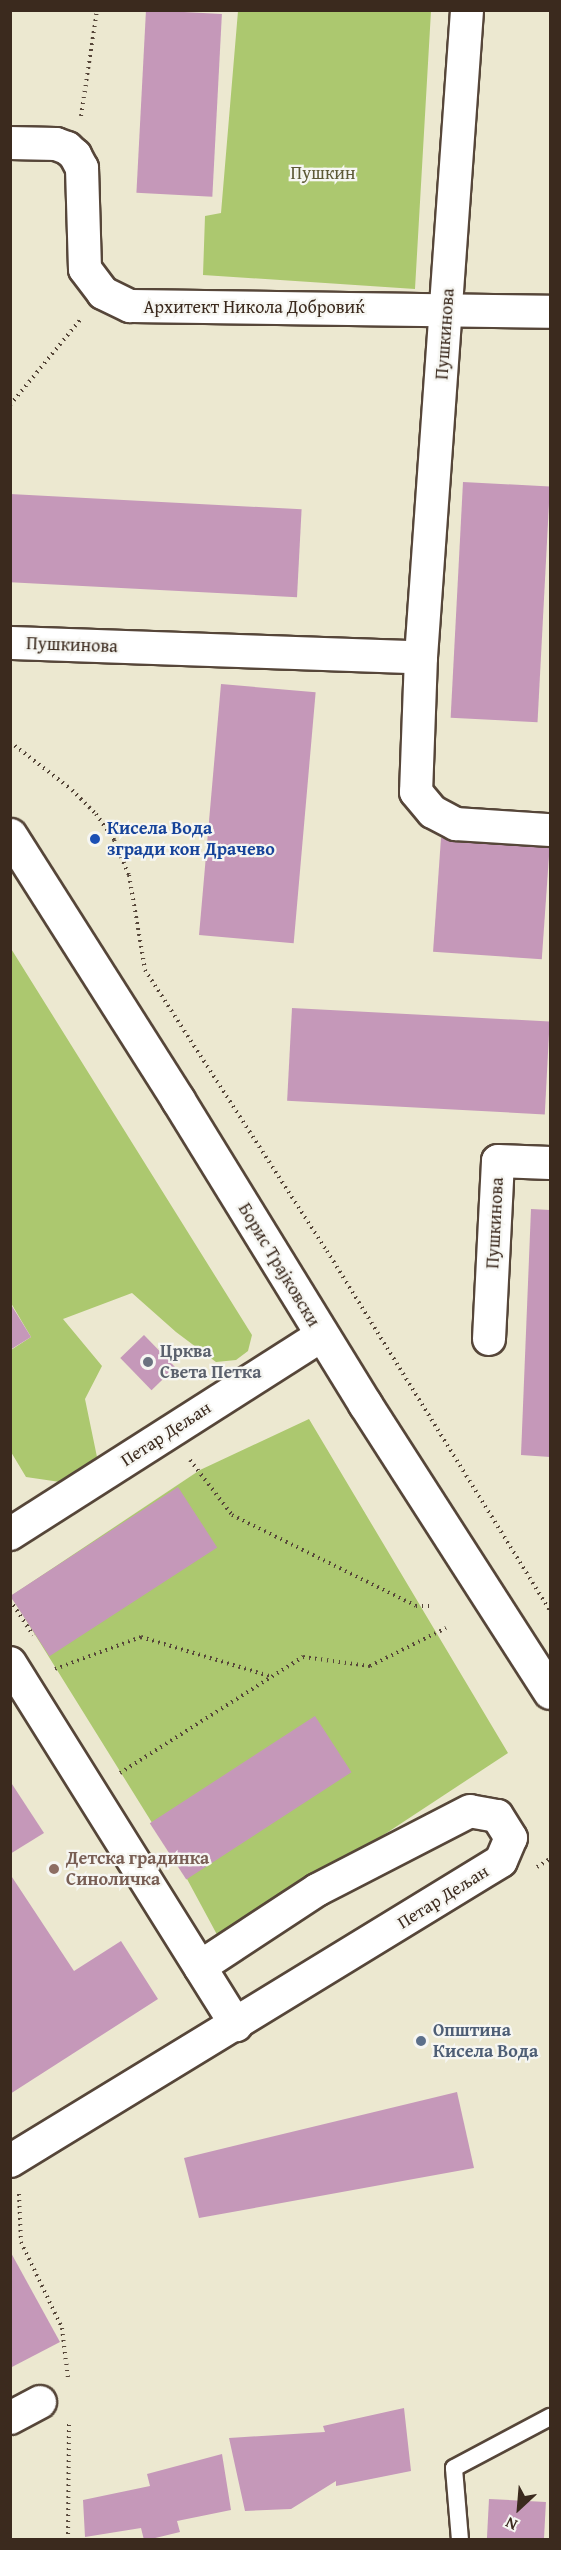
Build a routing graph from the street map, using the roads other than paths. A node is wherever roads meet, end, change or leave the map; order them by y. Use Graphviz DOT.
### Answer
graph roads {
  1 [pos="466,10"];
  2 [pos="10,143"];
  3 [pos="447,309"];
  4 [pos="550,312"];
  5 [pos="10,642"];
  6 [pos="421,657"];
  7 [pos="550,830"];
  8 [pos="10,835"];
  9 [pos="550,1163"];
  10 [pos="322,1335"];
  11 [pos="489,1339"];
  12 [pos="10,1534"];
  13 [pos="10,1663"];
  14 [pos="550,1692"];
  15 [pos="200,1967"];
  16 [pos="236,2025"];
  17 [pos="10,2162"];
  18 [pos="54,2406"];
  19 [pos="550,2416"];
  20 [pos="10,2418"];
  21 [pos="460,2540"];
  1 -- 3 [label="street, Пушкинова"];
  2 -- 3 [label="street, Архитект Никола Добровиќ"];
  3 -- 4 [label="street, Архитект Никола Добровиќ"];
  3 -- 6 [label="street, Пушкинова"];
  5 -- 6 [label="street, Пушкинова"];
  6 -- 7 [label="street, Пушкинова"];
  8 -- 10 [label="street, Борис Трајковски"];
  9 -- 11 [label="street, Пушкинова"];
  10 -- 12 [label="street, Петар Дељан"];
  10 -- 14 [label="street, Борис Трајковски"];
  13 -- 15 [label="street"];
  15 -- 16 [label="street"];
  15 -- 16 [label="street, Петар Дељан"];
  16 -- 17 [label="street, Петар Дељан"];
  18 -- 20 [label="street"];
  19 -- 21 [label="lane"];
}
